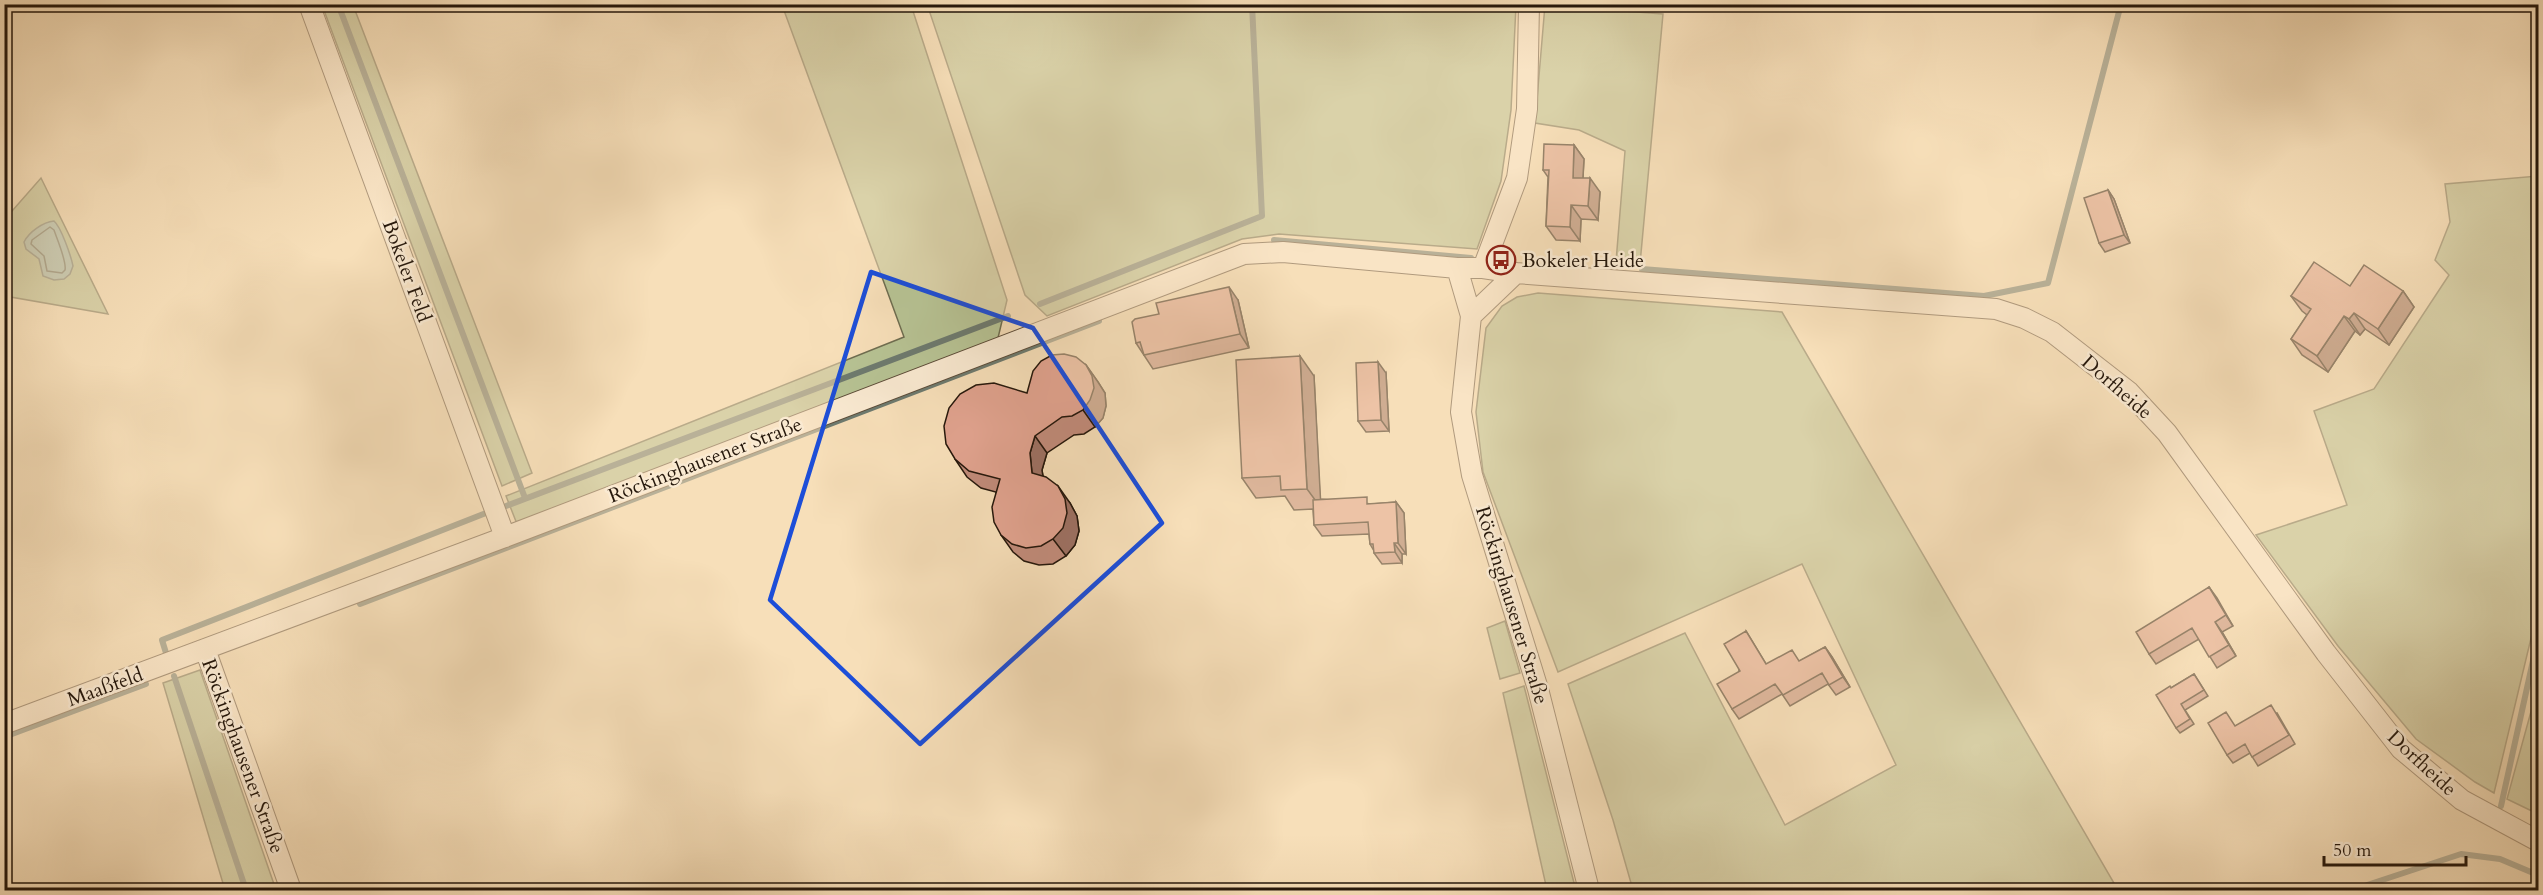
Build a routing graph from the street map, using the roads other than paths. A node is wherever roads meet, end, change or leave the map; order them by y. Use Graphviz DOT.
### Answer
graph roads {
  1 [pos="309,4"];
  2 [pos="1529,4"];
  3 [pos="1457,268"];
  4 [pos="1483,268"];
  5 [pos="1516,273"];
  6 [pos="1472,316"];
  7 [pos="505,537"];
  8 [pos="205,649"];
  9 [pos="4,724"];
  10 [pos="2538,841"];
  11 [pos="291,891"];
  12 [pos="1589,891"];
  1 -- 7 [label="street, Bokeler Feld"];
  2 -- 4 [label="street"];
  3 -- 4 [label="street, Röckinghausener Straße"];
  3 -- 6 [label="street, Röckinghausener Straße"];
  3 -- 7 [label="street, Röckinghausener Straße"];
  4 -- 5 [label="street, Röckinghausener Straße"];
  5 -- 6 [label="street"];
  5 -- 10 [label="street, Dorfheide"];
  6 -- 12 [label="street, Röckinghausener Straße"];
  7 -- 8 [label="street, Röckinghausener Straße"];
  8 -- 9 [label="street, Maaßfeld"];
  8 -- 11 [label="street, Röckinghausener Straße"];
}
